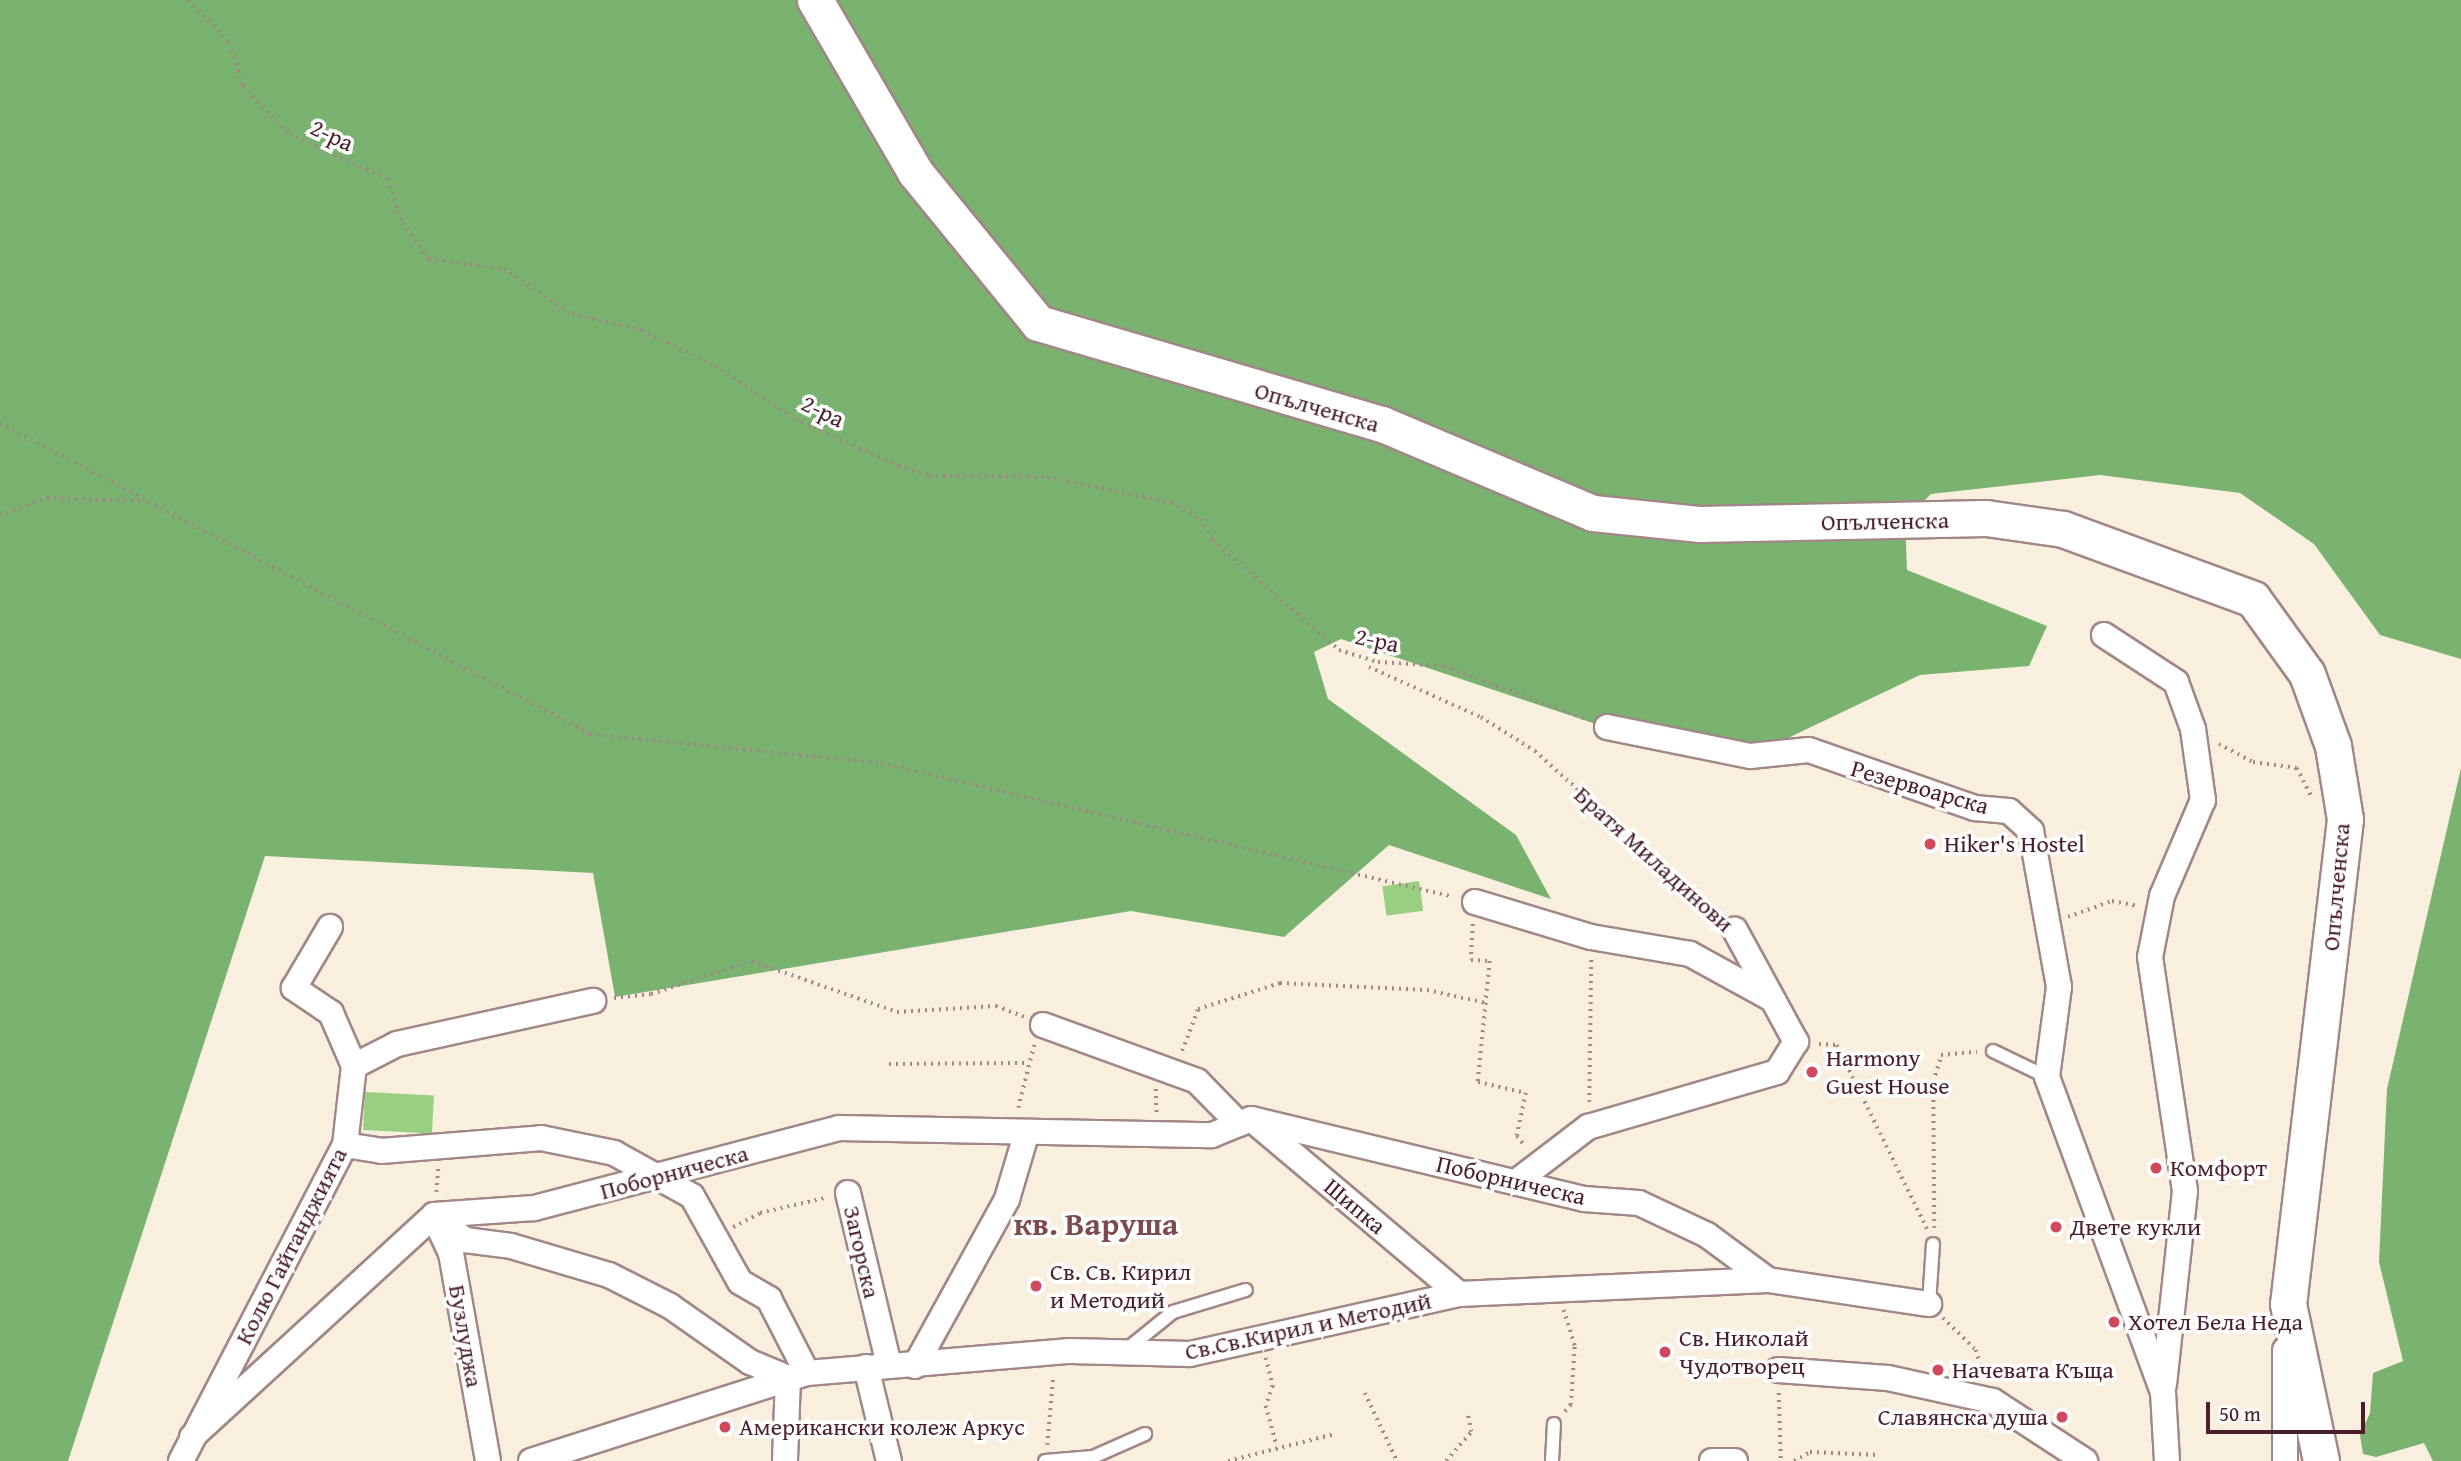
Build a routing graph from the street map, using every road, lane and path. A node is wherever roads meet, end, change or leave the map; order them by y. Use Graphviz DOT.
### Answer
graph roads {
  1 [pos="190,0"];
  2 [pos="815,0"];
  3 [pos="0,423"];
  4 [pos="148,501"];
  5 [pos="0,515"];
  6 [pos="2104,635"];
  7 [pos="1369,667"];
  8 [pos="1607,727"];
  9 [pos="2193,729"];
  10 [pos="2314,801"];
  11 [pos="1475,902"];
  12 [pos="2159,910"];
  13 [pos="330,927"];
  14 [pos="1735,930"];
  15 [pos="1591,937"];
  16 [pos="2054,954"];
  17 [pos="1773,999"];
  18 [pos="593,1001"];
  19 [pos="1486,1003"];
  20 [pos="1044,1025"];
  21 [pos="1796,1042"];
  22 [pos="1993,1051"];
  23 [pos="1026,1063"];
  24 [pos="889,1064"];
  25 [pos="354,1066"];
  26 [pos="1164,1069"];
  27 [pos="2047,1077"];
  28 [pos="1245,1121"];
  29 [pos="1588,1127"];
  30 [pos="1020,1135"];
  31 [pos="1158,1136"];
  32 [pos="345,1145"];
  33 [pos="440,1148"];
  34 [pos="1540,1164"];
  35 [pos="652,1179"];
  36 [pos="1516,1182"];
  37 [pos="848,1194"];
  38 [pos="433,1215"];
  39 [pos="715,1236"];
  40 [pos="1934,1244"];
  41 [pos="1768,1280"];
  42 [pos="1246,1290"];
  43 [pos="1555,1292"];
  44 [pos="1459,1294"];
  45 [pos="1929,1304"];
  46 [pos="2288,1304"];
  47 [pos="1261,1339"];
  48 [pos="1052,1353"];
  49 [pos="1122,1353"];
  50 [pos="878,1366"];
  51 [pos="915,1366"];
  52 [pos="1778,1370"];
  53 [pos="797,1376"];
  54 [pos="2163,1392"];
  55 [pos="1365,1393"];
  56 [pos="1993,1401"];
  57 [pos="1467,1411"];
  58 [pos="1555,1424"];
  59 [pos="1144,1434"];
  60 [pos="1335,1434"];
  61 [pos="192,1437"];
  62 [pos="1277,1447"];
  63 [pos="1880,1455"];
  64 [pos="181,1461"];
  65 [pos="488,1461"];
  66 [pos="531,1461"];
  67 [pos="785,1461"];
  68 [pos="889,1461"];
  69 [pos="1045,1461"];
  70 [pos="1228,1461"];
  71 [pos="1397,1461"];
  72 [pos="1446,1461"];
  73 [pos="1552,1461"];
  74 [pos="1712,1461"];
  75 [pos="1735,1461"];
  76 [pos="1781,1461"];
  77 [pos="1794,1461"];
  78 [pos="2085,1461"];
  79 [pos="2167,1461"];
  80 [pos="2285,1461"];
  81 [pos="2321,1461"];
  1 -- 8 [label="path, 2-ра"];
  2 -- 46 [label="street, Опълченска"];
  3 -- 4 [label="path"];
  4 -- 5 [label="path"];
  4 -- 11 [label="path"];
  6 -- 9 [label="street"];
  7 -- 14 [label="path, Братя Миладинови"];
  8 -- 16 [label="street, Резервоарска"];
  9 -- 10 [label="path"];
  9 -- 12 [label="street"];
  11 -- 15 [label="street"];
  11 -- 19 [label="path"];
  12 -- 16 [label="path"];
  12 -- 54 [label="street"];
  13 -- 25 [label="street, Колю Гайтанджията"];
  14 -- 17 [label="street, Братя Миладинови"];
  15 -- 17 [label="street"];
  15 -- 29 [label="path"];
  16 -- 27 [label="street, Резервоарска"];
  17 -- 21 [label="street, Братя Миладинови"];
  18 -- 20 [label="path"];
  18 -- 25 [label="street"];
  19 -- 26 [label="path"];
  19 -- 34 [label="path"];
  20 -- 23 [label="path"];
  20 -- 26 [label="street"];
  21 -- 29 [label="street"];
  21 -- 40 [label="path"];
  22 -- 27 [label="lane"];
  22 -- 40 [label="path"];
  23 -- 24 [label="path"];
  23 -- 30 [label="path"];
  25 -- 32 [label="street, Колю Гайтанджията"];
  26 -- 28 [label="street"];
  26 -- 31 [label="path"];
  27 -- 54 [label="street, Резервоарска"];
  28 -- 31 [label="street, Поборническа"];
  28 -- 36 [label="street, Поборническа"];
  28 -- 44 [label="street, Шипка"];
  29 -- 34 [label="street"];
  30 -- 31 [label="street, Поборническа"];
  30 -- 35 [label="street, Поборническа"];
  30 -- 51 [label="street"];
  32 -- 33 [label="street"];
  32 -- 61 [label="street, Колю Гайтанджията"];
  33 -- 35 [label="street"];
  33 -- 38 [label="path"];
  34 -- 36 [label="street"];
  35 -- 38 [label="street, Поборническа"];
  35 -- 39 [label="street"];
  36 -- 41 [label="street, Поборническа"];
  37 -- 39 [label="path, Загорска"];
  37 -- 50 [label="street, Загорска"];
  38 -- 53 [label="street"];
  38 -- 61 [label="street"];
  38 -- 65 [label="street, Бузлуджа"];
  39 -- 53 [label="street"];
  40 -- 45 [label="lane"];
  41 -- 43 [label="street, Св.Св.Кирил и Методий"];
  41 -- 45 [label="street, Св.Св.Кирил и Методий"];
  42 -- 49 [label="lane"];
  43 -- 44 [label="street, Св.Св.Кирил и Методий"];
  43 -- 58 [label="path"];
  44 -- 47 [label="street, Св.Св.Кирил и Методий"];
  45 -- 56 [label="path"];
  46 -- 80 [label="street"];
  46 -- 81 [label="street, Опълченска"];
  47 -- 49 [label="street, Св.Св.Кирил и Методий"];
  47 -- 62 [label="path"];
  48 -- 49 [label="street, Св.Св.Кирил и Методий"];
  48 -- 51 [label="street, Св.Св.Кирил и Методий"];
  48 -- 69 [label="path"];
  50 -- 51 [label="street, Св.Св.Кирил и Методий"];
  50 -- 53 [label="street, Св.Св.Кирил и Методий"];
  50 -- 68 [label="street, Загорска"];
  52 -- 56 [label="street"];
  52 -- 76 [label="path"];
  53 -- 66 [label="street, Св.Св.Кирил и Методий"];
  53 -- 67 [label="street"];
  54 -- 79 [label="street, Резервоарска"];
  55 -- 71 [label="path"];
  56 -- 78 [label="street"];
  57 -- 72 [label="path"];
  58 -- 73 [label="lane"];
  59 -- 69 [label="lane"];
  60 -- 62 [label="path"];
  61 -- 64 [label="street, Колю Гайтанджията"];
  62 -- 70 [label="path"];
  63 -- 77 [label="path"];
  74 -- 75 [label="street"];
}
